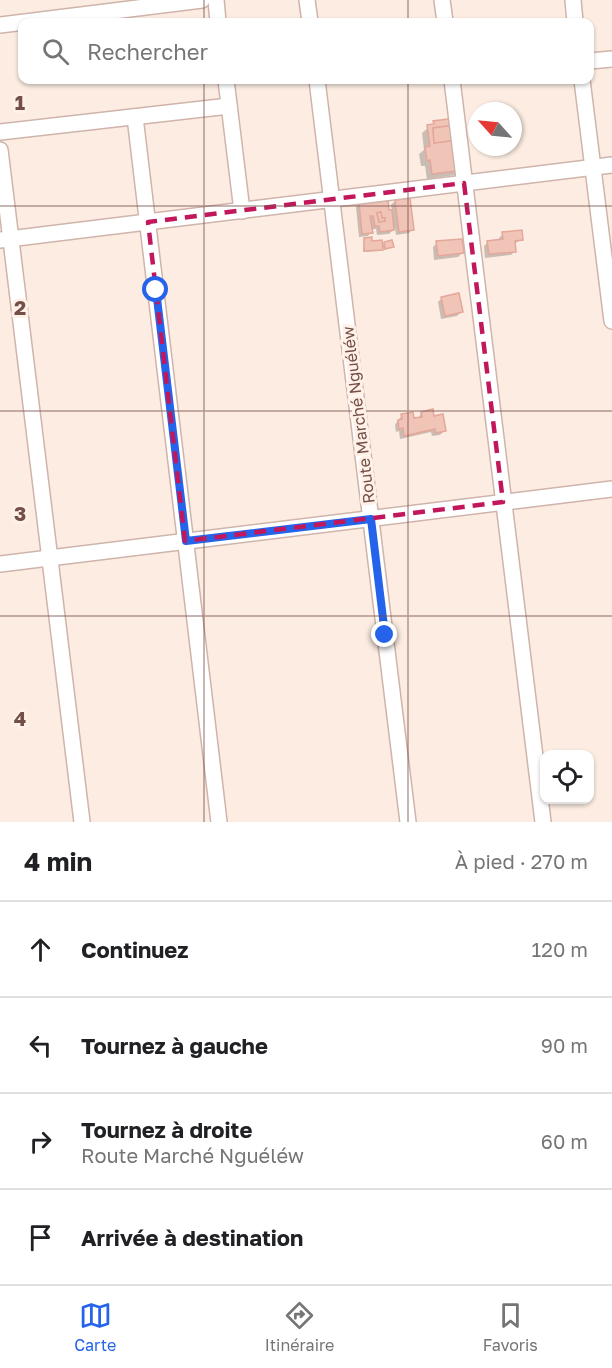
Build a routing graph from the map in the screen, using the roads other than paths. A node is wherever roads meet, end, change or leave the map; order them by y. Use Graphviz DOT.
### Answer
graph roads {
  1 [pos="202,0"];
  2 [pos="216,0"];
  3 [pos="308,0"];
  4 [pos="442,0"];
  5 [pos="573,0"];
  6 [pos="57,18"];
  7 [pos="218,18"];
  8 [pos="310,18"];
  9 [pos="444,18"];
  10 [pos="575,18"];
  11 [pos="18,23"];
  12 [pos="0,25"];
  13 [pos="612,59"];
  14 [pos="594,61"];
  15 [pos="226,84"];
  16 [pos="318,84"];
  17 [pos="452,84"];
  18 [pos="583,84"];
  19 [pos="229,106"];
  20 [pos="135,117"];
  21 [pos="0,132"];
  22 [pos="0,150"];
  23 [pos="612,165"];
  24 [pos="593,167"];
  25 [pos="464,183"];
  26 [pos="332,199"];
  27 [pos="242,211"];
  28 [pos="148,222"];
  29 [pos="6,239"];
  30 [pos="612,321"];
  31 [pos="612,489"];
  32 [pos="504,502"];
  33 [pos="371,519"];
  34 [pos="186,541"];
  35 [pos="49,558"];
  36 [pos="0,564"];
  37 [pos="82,822"];
  38 [pos="219,822"];
  39 [pos="408,822"];
  40 [pos="543,822"];
  1 -- 6 [label="street"];
  2 -- 7 [label="street"];
  3 -- 8 [label="street"];
  4 -- 9 [label="street"];
  5 -- 10 [label="street"];
  11 -- 12 [label="street"];
  13 -- 14 [label="street"];
  15 -- 19 [label="street"];
  16 -- 26 [label="street, Route Marché Nguéléw"];
  17 -- 25 [label="street"];
  18 -- 24 [label="street"];
  19 -- 20 [label="street"];
  19 -- 27 [label="street"];
  20 -- 21 [label="street"];
  20 -- 28 [label="street"];
  22 -- 29 [label="street"];
  23 -- 24 [label="street"];
  24 -- 25 [label="street"];
  24 -- 30 [label="street"];
  25 -- 26 [label="street"];
  25 -- 32 [label="street"];
  26 -- 27 [label="street"];
  26 -- 33 [label="street, Route Marché Nguéléw"];
  27 -- 28 [label="street"];
  28 -- 29 [label="street"];
  28 -- 34 [label="street"];
  29 -- 35 [label="street"];
  31 -- 32 [label="street"];
  32 -- 33 [label="street"];
  32 -- 40 [label="street"];
  33 -- 34 [label="street"];
  33 -- 39 [label="street, Route Marché Nguéléw"];
  34 -- 35 [label="street"];
  34 -- 38 [label="street"];
  35 -- 36 [label="street"];
  35 -- 37 [label="street"];
}
